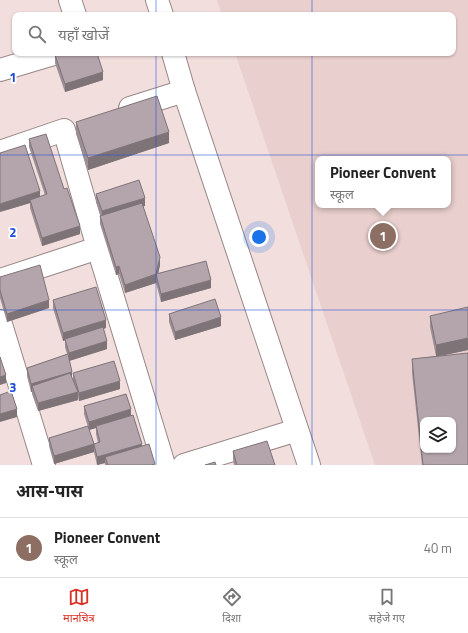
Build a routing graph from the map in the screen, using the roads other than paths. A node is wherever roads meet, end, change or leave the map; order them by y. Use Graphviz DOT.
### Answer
graph roads {
  1 [pos="70,0"];
  2 [pos="157,0"];
  3 [pos="74,12"];
  4 [pos="161,12"];
  5 [pos="47,56"];
  6 [pos="174,56"];
  7 [pos="0,70"];
  8 [pos="184,91"];
  9 [pos="109,115"];
  10 [pos="0,152"];
  11 [pos="98,248"];
  12 [pos="0,280"];
  13 [pos="0,321"];
  14 [pos="297,430"];
  15 [pos="44,465"];
  16 [pos="164,465"];
  17 [pos="184,465"];
  18 [pos="309,465"];
  1 -- 3 [label="street"];
  2 -- 4 [label="street"];
  5 -- 7 [label="street"];
  6 -- 8 [label="street"];
  8 -- 9 [label="street"];
  8 -- 14 [label="street"];
  10 -- 11 [label="street"];
  11 -- 12 [label="street"];
  11 -- 16 [label="street"];
  13 -- 15 [label="street"];
  14 -- 17 [label="street"];
  14 -- 18 [label="street"];
}
